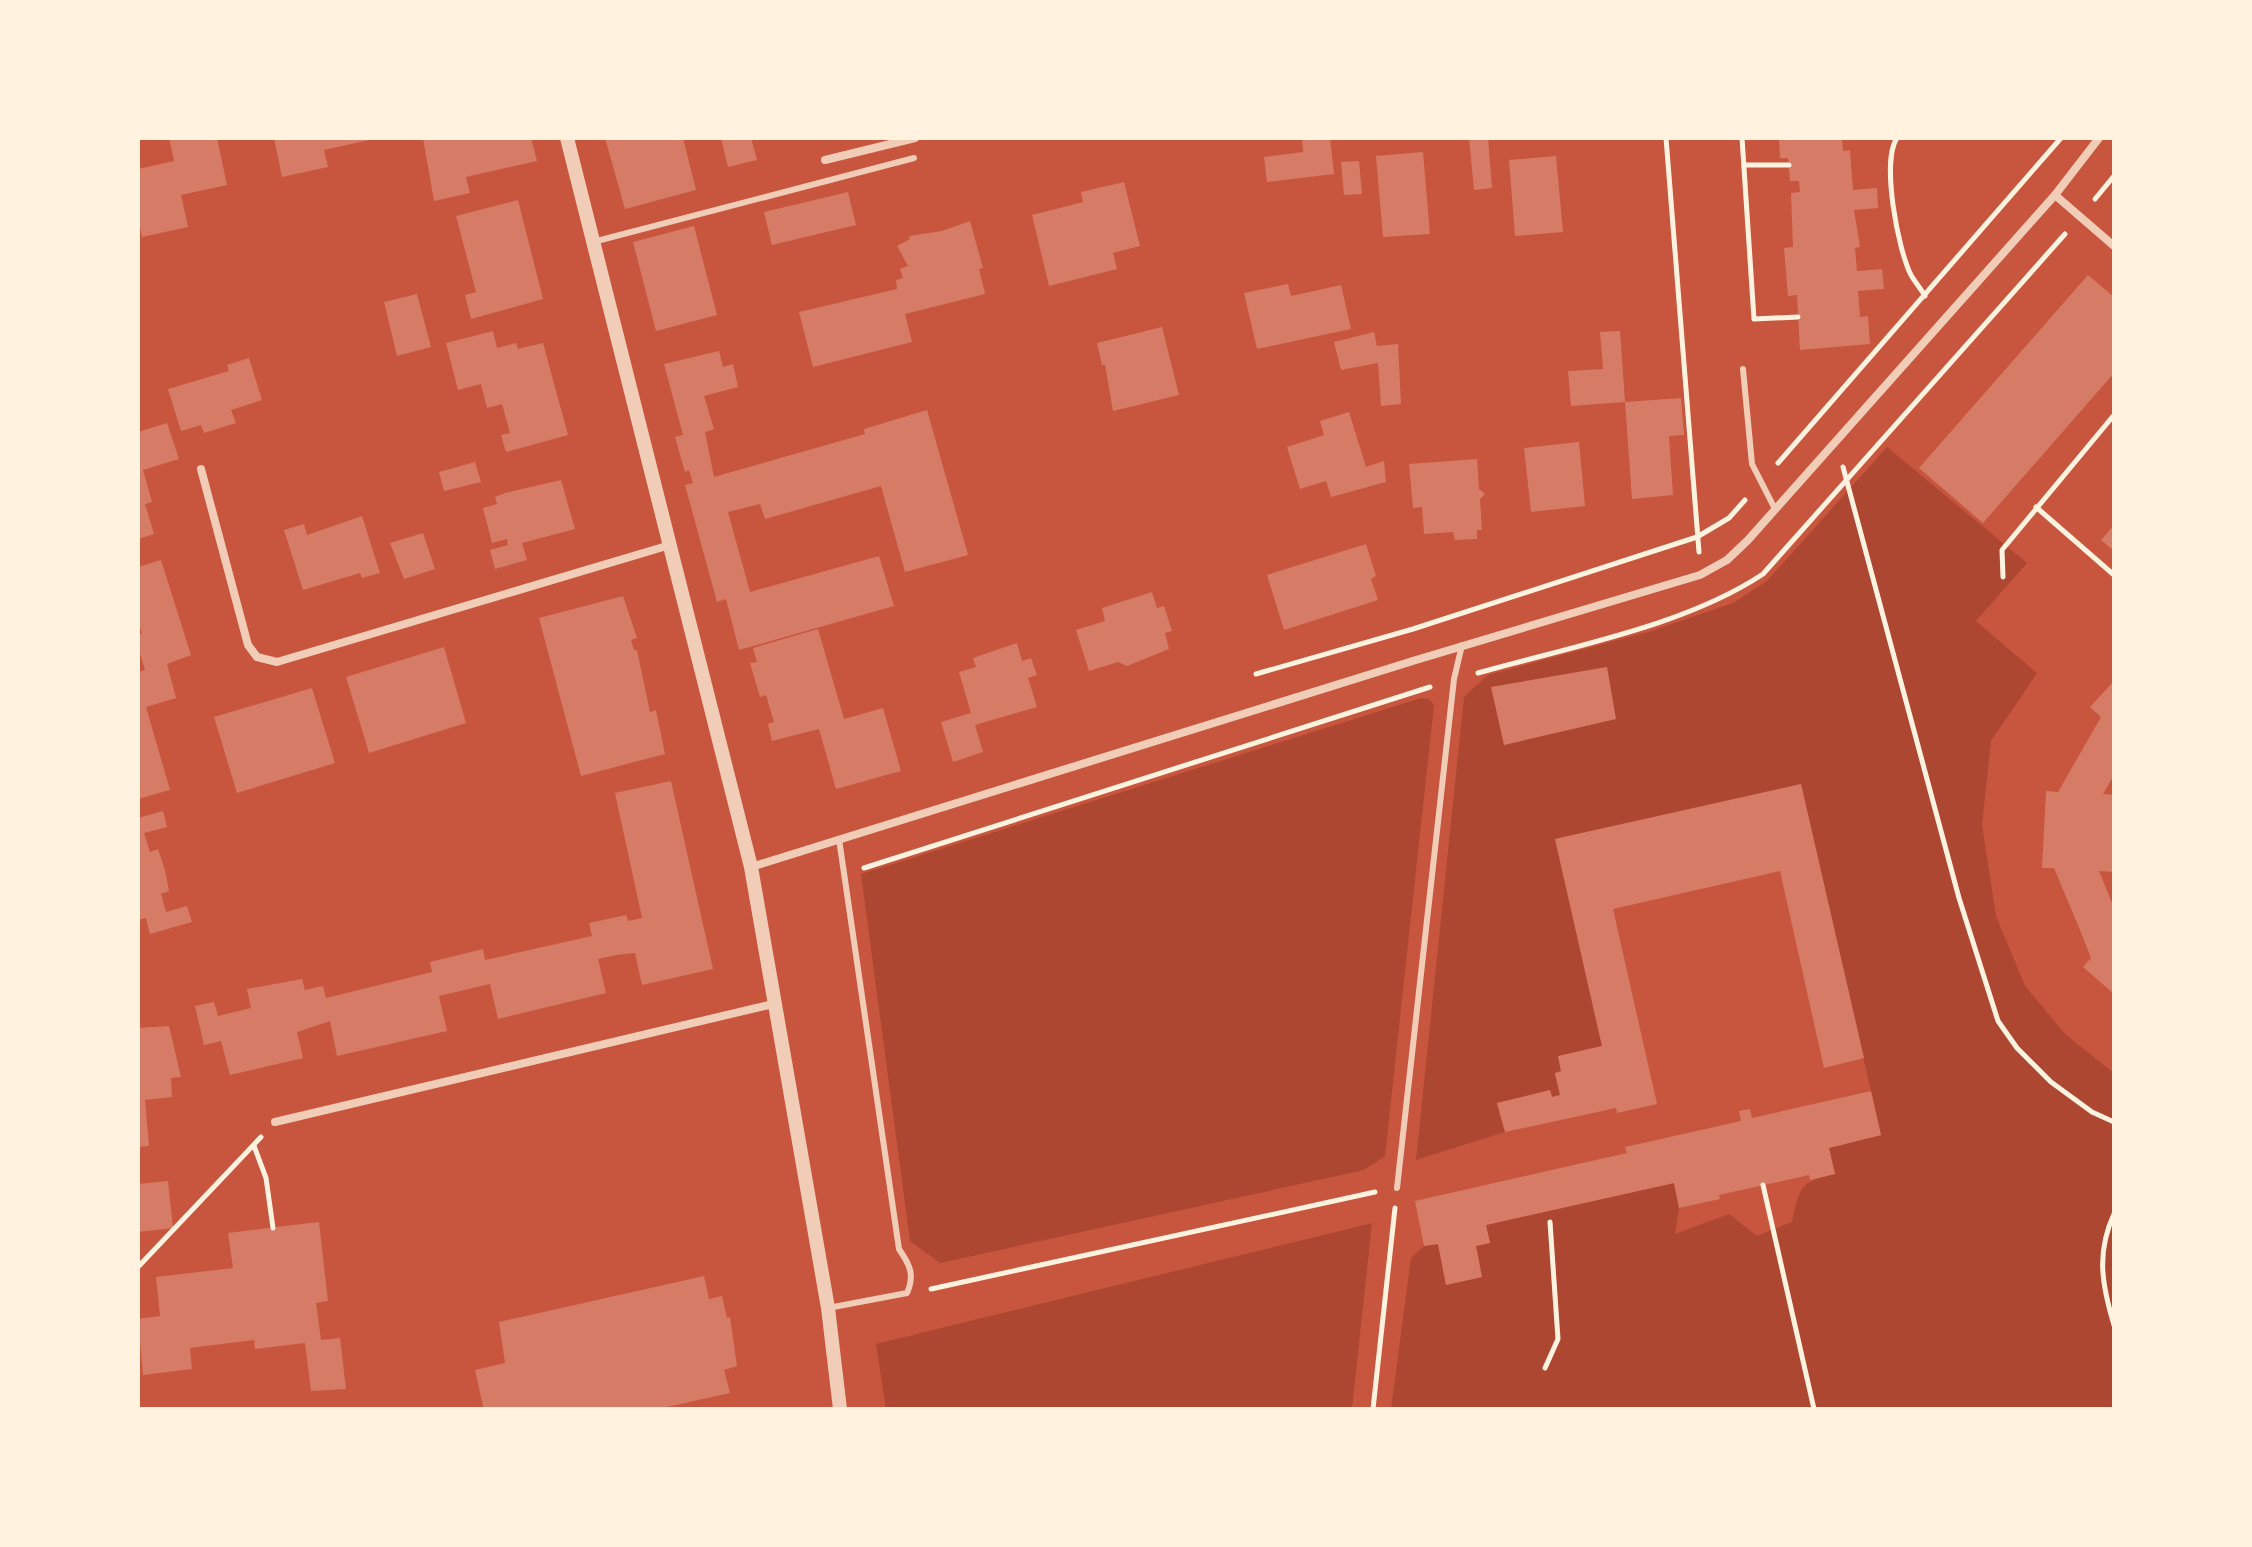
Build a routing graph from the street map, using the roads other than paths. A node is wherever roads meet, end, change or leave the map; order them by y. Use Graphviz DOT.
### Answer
graph roads {
  1 [pos="567,138"];
  2 [pos="915,138"];
  3 [pos="2099,138"];
  4 [pos="914,158"];
  5 [pos="825,160"];
  6 [pos="2055,195"];
  7 [pos="593,242"];
  8 [pos="2114,246"];
  9 [pos="1743,369"];
  10 [pos="201,469"];
  11 [pos="1775,509"];
  12 [pos="670,545"];
  13 [pos="1462,645"];
  14 [pos="839,839"];
  15 [pos="751,867"];
  16 [pos="773,1004"];
  17 [pos="275,1122"];
  18 [pos="1397,1188"];
  19 [pos="828,1308"];
  20 [pos="840,1409"];
  1 -- 7 [label="street"];
  2 -- 5 [label="street"];
  3 -- 6 [label="street"];
  4 -- 7 [label="lane"];
  6 -- 8 [label="street"];
  6 -- 11 [label="street"];
  7 -- 12 [label="street"];
  9 -- 11 [label="lane"];
  10 -- 12 [label="street"];
  11 -- 13 [label="street"];
  12 -- 15 [label="street"];
  13 -- 14 [label="street"];
  13 -- 18 [label="lane"];
  14 -- 15 [label="street"];
  14 -- 19 [label="lane"];
  15 -- 16 [label="street"];
  16 -- 17 [label="street"];
  16 -- 19 [label="street"];
  19 -- 20 [label="street"];
}
